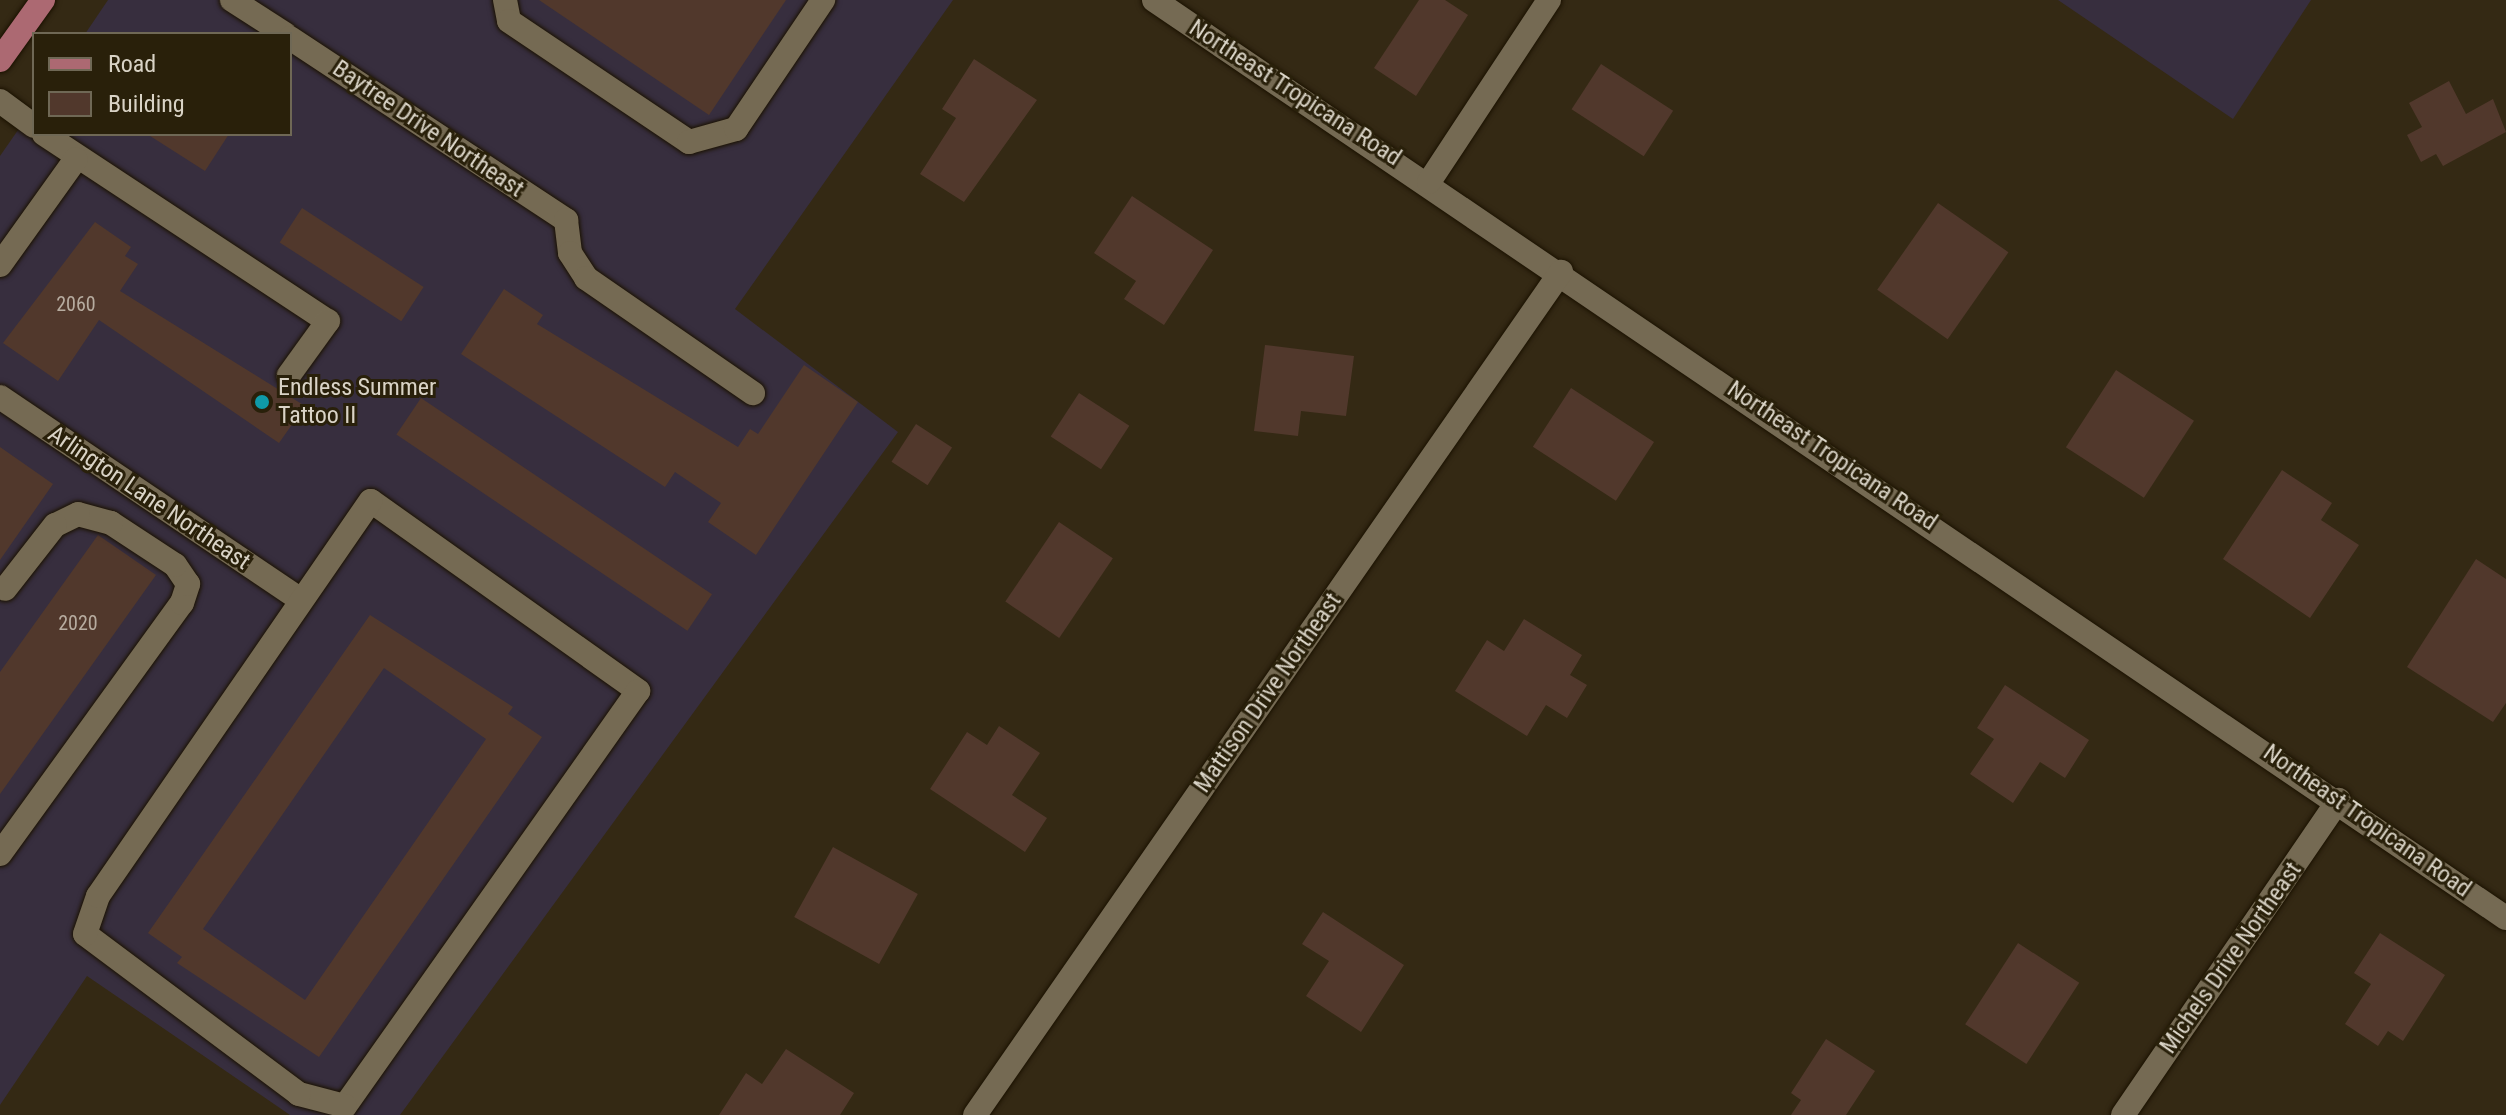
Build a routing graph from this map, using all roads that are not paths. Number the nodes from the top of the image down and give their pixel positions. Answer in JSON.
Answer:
{"nodes":[{"id":1,"x":43,"y":0,"type":"edge"},
{"id":2,"x":232,"y":0,"type":"edge"},
{"id":3,"x":505,"y":0,"type":"edge"},
{"id":4,"x":823,"y":0,"type":"edge"},
{"id":5,"x":1154,"y":0,"type":"edge"},
{"id":6,"x":1549,"y":0,"type":"edge"},
{"id":7,"x":282,"y":32,"type":"edge"},
{"id":8,"x":292,"y":39,"type":"edge"},
{"id":9,"x":0,"y":60,"type":"edge"},
{"id":10,"x":0,"y":101,"type":"edge"},
{"id":11,"x":32,"y":125,"type":"edge"},
{"id":12,"x":47,"y":136,"type":"edge"},
{"id":13,"x":76,"y":159,"type":"junction"},
{"id":14,"x":1429,"y":182,"type":"junction"},
{"id":15,"x":0,"y":265,"type":"edge"},
{"id":16,"x":1561,"y":272,"type":"junction"},
{"id":17,"x":289,"y":375,"type":"dead end"},
{"id":18,"x":753,"y":393,"type":"dead end"},
{"id":19,"x":0,"y":397,"type":"edge"},
{"id":20,"x":2,"y":590,"type":"edge"},
{"id":21,"x":298,"y":598,"type":"junction"},
{"id":22,"x":2339,"y":800,"type":"junction"},
{"id":23,"x":0,"y":854,"type":"edge"},
{"id":24,"x":2506,"y":918,"type":"edge"},
{"id":25,"x":975,"y":1115,"type":"edge"},
{"id":26,"x":2123,"y":1115,"type":"edge"}],
"edges":[{"from":1,"to":9,"type":"main road"},
{"from":2,"to":7,"type":"street"},
{"from":3,"to":4,"type":"street"},
{"from":5,"to":14,"type":"street","name":"Northeast Tropicana Road"},
{"from":6,"to":14,"type":"street"},
{"from":8,"to":18,"type":"street","name":"Baytree Drive Northeast"},
{"from":10,"to":11,"type":"street"},
{"from":12,"to":13,"type":"street"},
{"from":13,"to":15,"type":"street"},
{"from":13,"to":17,"type":"street"},
{"from":14,"to":16,"type":"street","name":"Northeast Tropicana Road"},
{"from":16,"to":22,"type":"street","name":"Northeast Tropicana Road"},
{"from":16,"to":25,"type":"street","name":"Mattison Drive Northeast"},
{"from":19,"to":21,"type":"street","name":"Arlington Lane Northeast"},
{"from":20,"to":23,"type":"street"},
{"from":21,"to":21,"type":"street"},
{"from":22,"to":24,"type":"street","name":"Northeast Tropicana Road"},
{"from":22,"to":26,"type":"street","name":"Michels Drive Northeast"}]}
